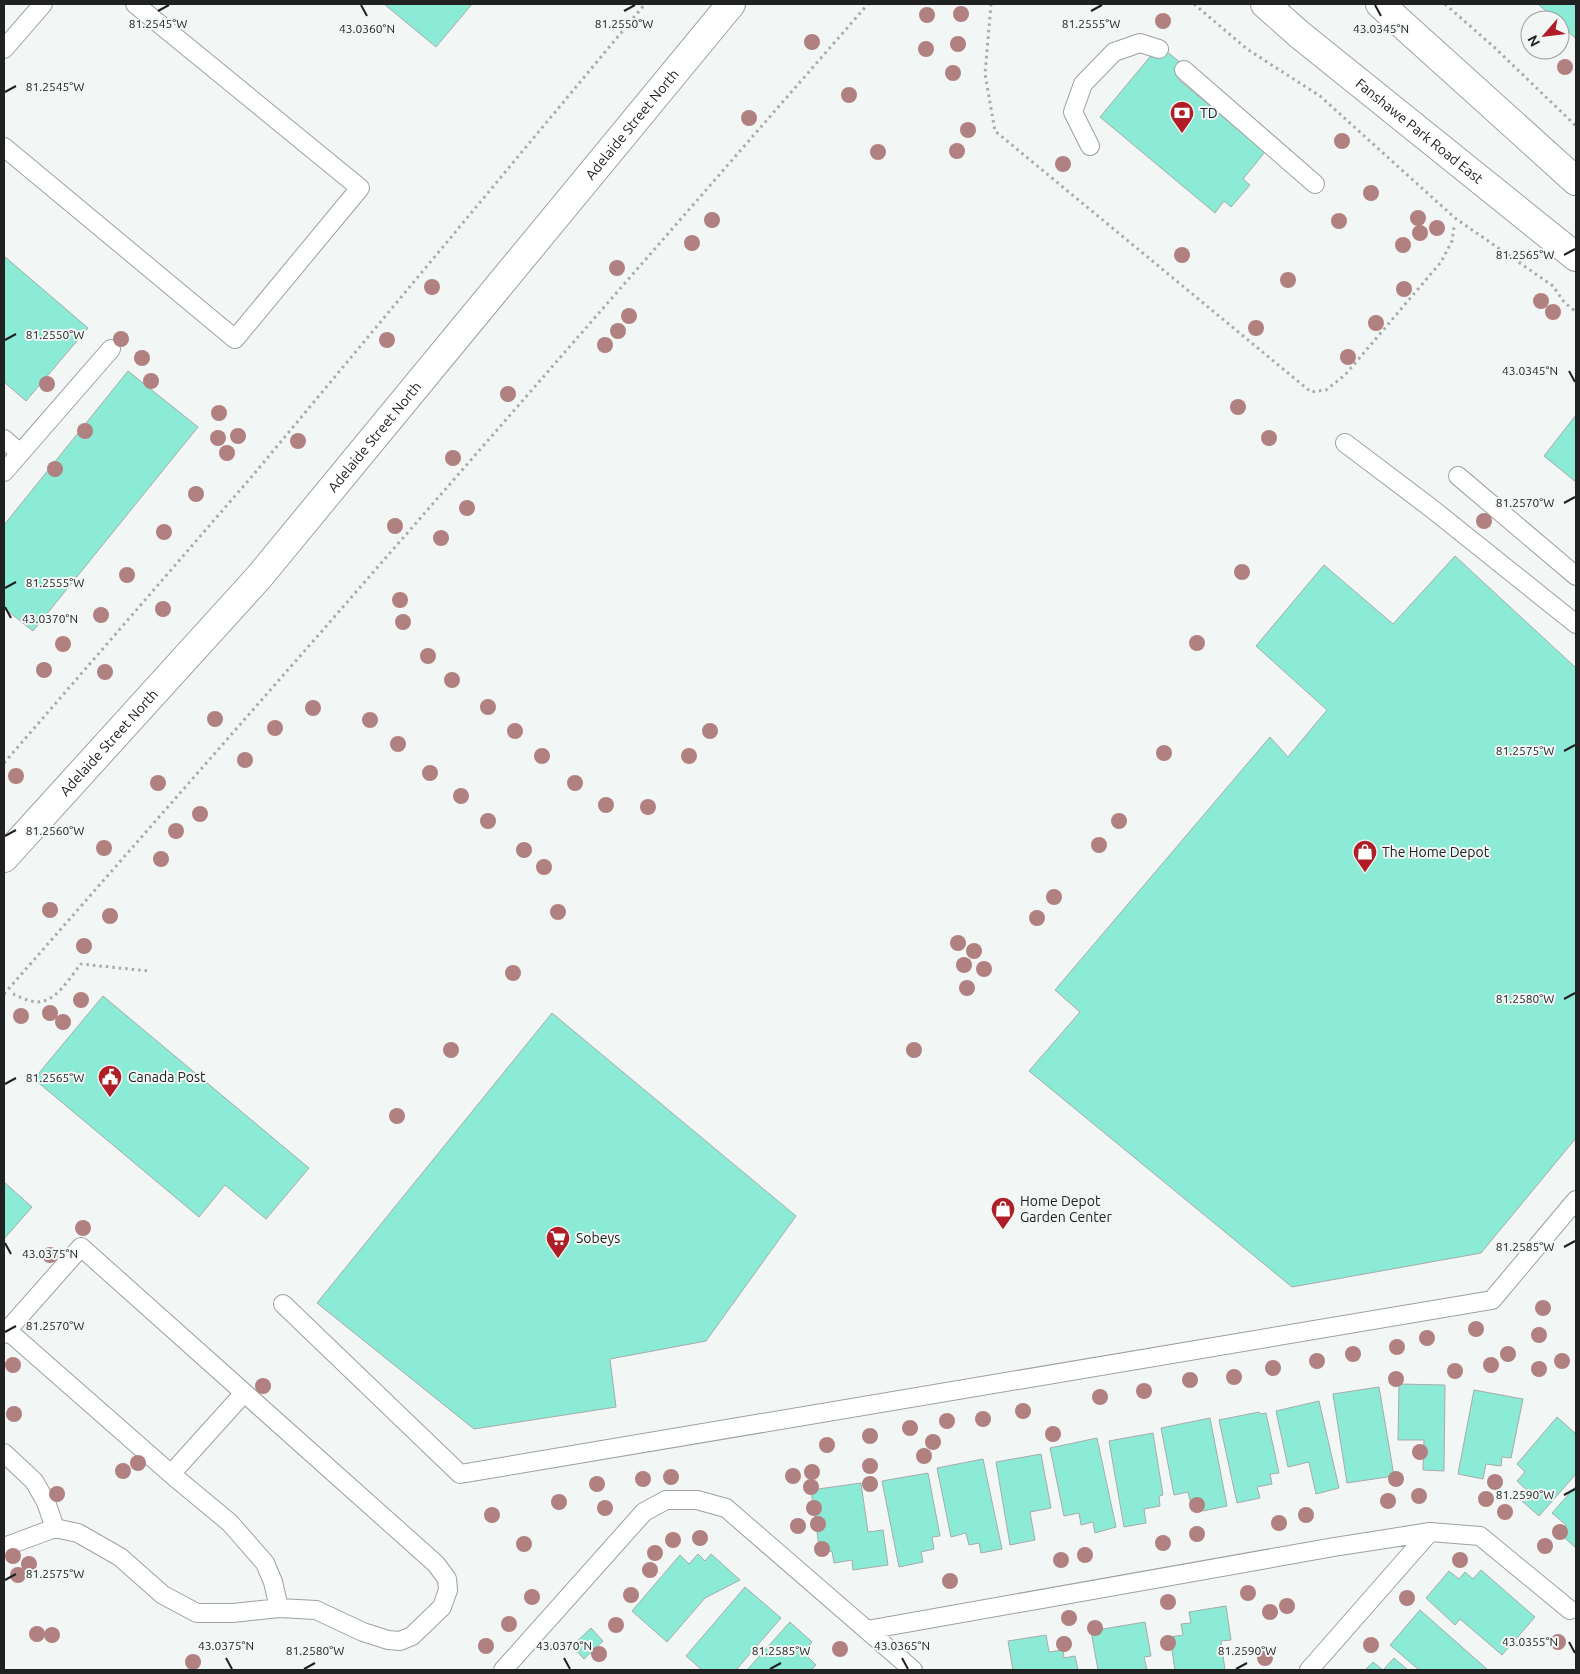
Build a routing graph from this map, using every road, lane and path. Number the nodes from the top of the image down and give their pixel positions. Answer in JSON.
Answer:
{"nodes":[{"id":1,"x":43,"y":4,"type":"edge"},
{"id":2,"x":135,"y":4,"type":"edge"},
{"id":3,"x":645,"y":4,"type":"edge"},
{"id":4,"x":731,"y":4,"type":"edge"},
{"id":5,"x":868,"y":4,"type":"edge"},
{"id":6,"x":991,"y":4,"type":"edge"},
{"id":7,"x":1194,"y":4,"type":"edge"},
{"id":8,"x":1264,"y":4,"type":"edge"},
{"id":9,"x":1380,"y":4,"type":"edge"},
{"id":10,"x":1445,"y":4,"type":"edge"},
{"id":11,"x":4,"y":49,"type":"edge"},
{"id":12,"x":1159,"y":49,"type":"dead end"},
{"id":13,"x":1184,"y":70,"type":"dead end"},
{"id":14,"x":1576,"y":126,"type":"edge"},
{"id":15,"x":1090,"y":146,"type":"dead end"},
{"id":16,"x":4,"y":147,"type":"edge"},
{"id":17,"x":1575,"y":179,"type":"edge"},
{"id":18,"x":1315,"y":184,"type":"dead end"},
{"id":19,"x":1454,"y":227,"type":"dead end"},
{"id":20,"x":1576,"y":257,"type":"edge"},
{"id":21,"x":1576,"y":312,"type":"edge"},
{"id":22,"x":111,"y":349,"type":"dead end"},
{"id":23,"x":4,"y":439,"type":"edge"},
{"id":24,"x":1345,"y":443,"type":"dead end"},
{"id":25,"x":20,"y":453,"type":"junction"},
{"id":26,"x":4,"y":472,"type":"edge"},
{"id":27,"x":1458,"y":476,"type":"dead end"},
{"id":28,"x":1576,"y":576,"type":"edge"},
{"id":29,"x":1576,"y":624,"type":"edge"},
{"id":30,"x":4,"y":763,"type":"edge"},
{"id":31,"x":4,"y":858,"type":"edge"},
{"id":32,"x":149,"y":971,"type":"dead end"},
{"id":33,"x":4,"y":994,"type":"edge"},
{"id":34,"x":13,"y":994,"type":"dead end"},
{"id":35,"x":1576,"y":1200,"type":"edge"},
{"id":36,"x":283,"y":1304,"type":"dead end"},
{"id":37,"x":6,"y":1332,"type":"edge"},
{"id":38,"x":244,"y":1393,"type":"junction"},
{"id":39,"x":4,"y":1453,"type":"edge"},
{"id":40,"x":171,"y":1474,"type":"junction"},
{"id":41,"x":55,"y":1528,"type":"junction"},
{"id":42,"x":1430,"y":1532,"type":"junction"},
{"id":43,"x":4,"y":1547,"type":"edge"},
{"id":44,"x":279,"y":1608,"type":"junction"},
{"id":45,"x":1570,"y":1610,"type":"dead end"},
{"id":46,"x":866,"y":1630,"type":"junction"},
{"id":47,"x":503,"y":1670,"type":"edge"},
{"id":48,"x":913,"y":1670,"type":"edge"},
{"id":49,"x":1309,"y":1670,"type":"edge"}],
"edges":[{"from":1,"to":11,"type":"lane"},
{"from":2,"to":16,"type":"lane"},
{"from":3,"to":30,"type":"path"},
{"from":4,"to":31,"type":"main road","name":"Adelaide Street North"},
{"from":5,"to":33,"type":"path"},
{"from":6,"to":19,"type":"path"},
{"from":7,"to":21,"type":"path"},
{"from":8,"to":20,"type":"main road","name":"Fanshawe Park Road East"},
{"from":9,"to":17,"type":"main road"},
{"from":10,"to":14,"type":"path"},
{"from":12,"to":15,"type":"lane"},
{"from":13,"to":18,"type":"lane"},
{"from":22,"to":25,"type":"lane"},
{"from":23,"to":25,"type":"lane"},
{"from":24,"to":29,"type":"lane"},
{"from":25,"to":26,"type":"lane"},
{"from":27,"to":28,"type":"lane"},
{"from":32,"to":34,"type":"path"},
{"from":35,"to":36,"type":"lane"},
{"from":37,"to":38,"type":"lane"},
{"from":37,"to":40,"type":"lane"},
{"from":38,"to":40,"type":"lane"},
{"from":38,"to":44,"type":"lane"},
{"from":39,"to":41,"type":"lane"},
{"from":40,"to":44,"type":"lane"},
{"from":41,"to":43,"type":"lane"},
{"from":41,"to":44,"type":"lane"},
{"from":42,"to":45,"type":"lane"},
{"from":42,"to":46,"type":"lane"},
{"from":42,"to":49,"type":"lane"},
{"from":46,"to":47,"type":"lane"},
{"from":46,"to":48,"type":"lane"}]}
